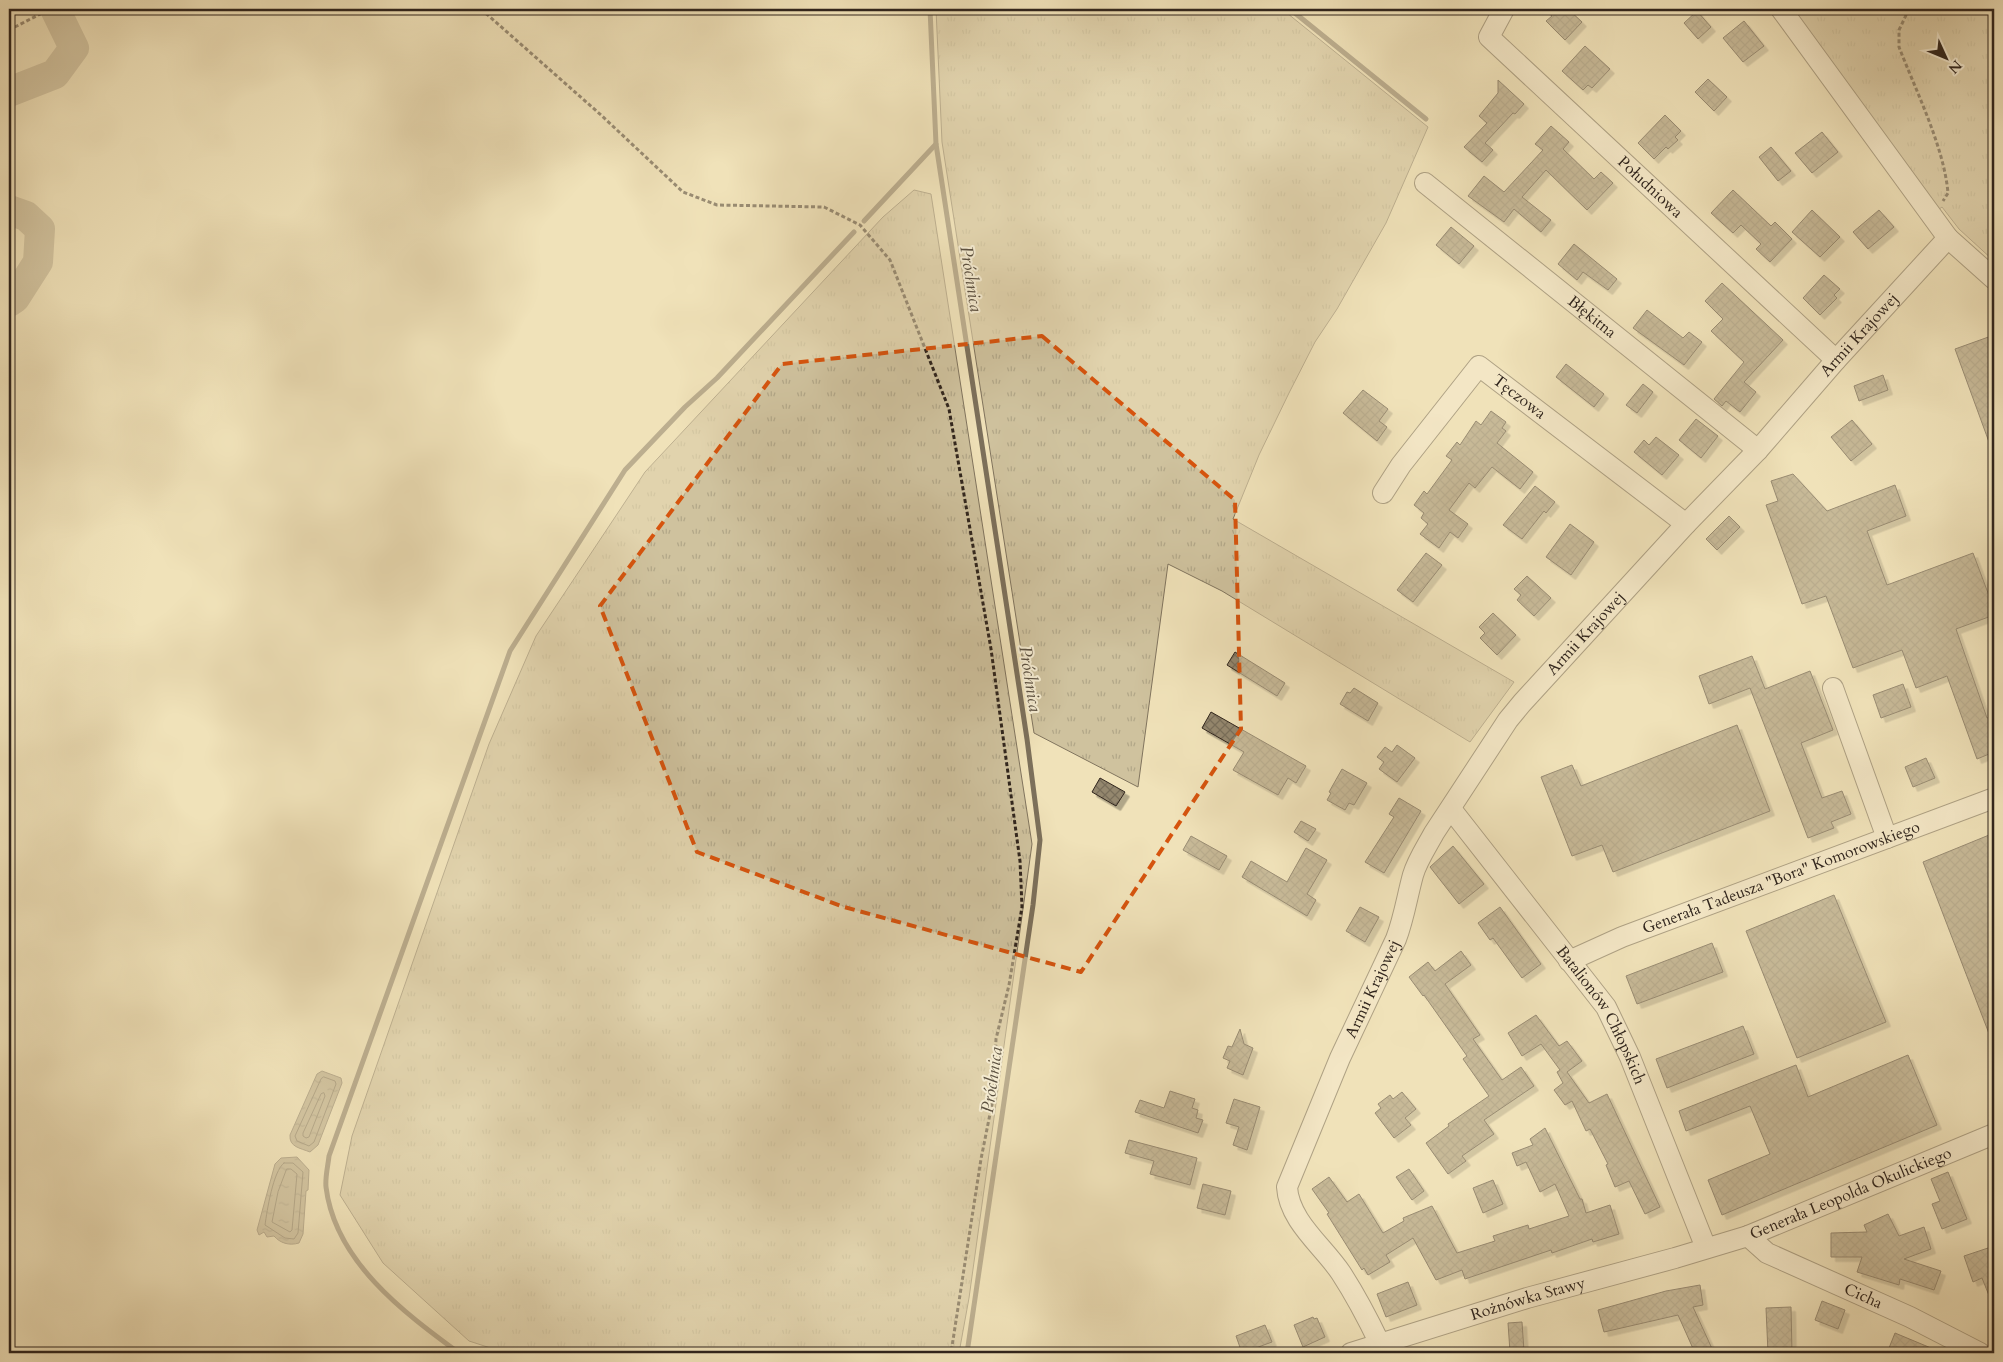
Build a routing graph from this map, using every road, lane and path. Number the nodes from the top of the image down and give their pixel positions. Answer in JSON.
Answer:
{"nodes":[{"id":1,"x":12,"y":9,"type":"edge"},
{"id":2,"x":50,"y":9,"type":"edge"},
{"id":3,"x":481,"y":9,"type":"edge"},
{"id":4,"x":1504,"y":9,"type":"edge"},
{"id":5,"x":1781,"y":9,"type":"edge"},
{"id":6,"x":1909,"y":9,"type":"edge"},
{"id":7,"x":9,"y":12,"type":"edge"},
{"id":8,"x":9,"y":30,"type":"edge"},
{"id":9,"x":1425,"y":183,"type":"dead end"},
{"id":10,"x":1932,"y":216,"type":"junction"},
{"id":11,"x":1948,"y":238,"type":"junction"},
{"id":12,"x":1994,"y":279,"type":"edge"},
{"id":13,"x":1836,"y":360,"type":"junction"},
{"id":14,"x":1758,"y":450,"type":"junction"},
{"id":15,"x":1384,"y":493,"type":"dead end"},
{"id":16,"x":1686,"y":524,"type":"junction"},
{"id":17,"x":1833,"y":688,"type":"dead end"},
{"id":18,"x":1994,"y":798,"type":"edge"},
{"id":19,"x":1451,"y":808,"type":"junction"},
{"id":20,"x":1887,"y":838,"type":"junction"},
{"id":21,"x":1569,"y":961,"type":"junction"},
{"id":22,"x":1994,"y":1134,"type":"edge"},
{"id":23,"x":1748,"y":1236,"type":"junction"},
{"id":24,"x":1706,"y":1248,"type":"junction"},
{"id":25,"x":1380,"y":1344,"type":"junction"},
{"id":26,"x":951,"y":1353,"type":"edge"},
{"id":27,"x":1351,"y":1353,"type":"edge"},
{"id":28,"x":1980,"y":1353,"type":"edge"}],
"edges":[{"from":1,"to":7,"type":"path"},
{"from":2,"to":8,"type":"path"},
{"from":3,"to":26,"type":"path"},
{"from":4,"to":13,"type":"street","name":"Południowa"},
{"from":5,"to":10,"type":"street"},
{"from":6,"to":10,"type":"path"},
{"from":9,"to":14,"type":"street","name":"Błękitna"},
{"from":10,"to":11,"type":"street"},
{"from":11,"to":12,"type":"street"},
{"from":11,"to":13,"type":"street","name":"Armii Krajowej"},
{"from":13,"to":14,"type":"street","name":"Armii Krajowej"},
{"from":14,"to":16,"type":"street","name":"Armii Krajowej"},
{"from":15,"to":16,"type":"street","name":"Tęczowa"},
{"from":16,"to":19,"type":"street","name":"Armii Krajowej"},
{"from":17,"to":20,"type":"street"},
{"from":18,"to":20,"type":"street","name":"Generała Tadeusza \"Bora\" Komorowskiego"},
{"from":19,"to":21,"type":"street","name":"Batalionów Chłopskich"},
{"from":19,"to":25,"type":"street","name":"Armii Krajowej"},
{"from":20,"to":21,"type":"street","name":"Generała Tadeusza \"Bora\" Komorowskiego"},
{"from":21,"to":24,"type":"street","name":"Batalionów Chłopskich"},
{"from":22,"to":23,"type":"street","name":"Generała Leopolda Okulickiego"},
{"from":23,"to":24,"type":"street","name":"Generała Leopolda Okulickiego"},
{"from":23,"to":28,"type":"street","name":"Cicha"},
{"from":24,"to":25,"type":"street","name":"Rożnówka Stawy"},
{"from":25,"to":27,"type":"street","name":"Rożnówka Stawy"}]}
